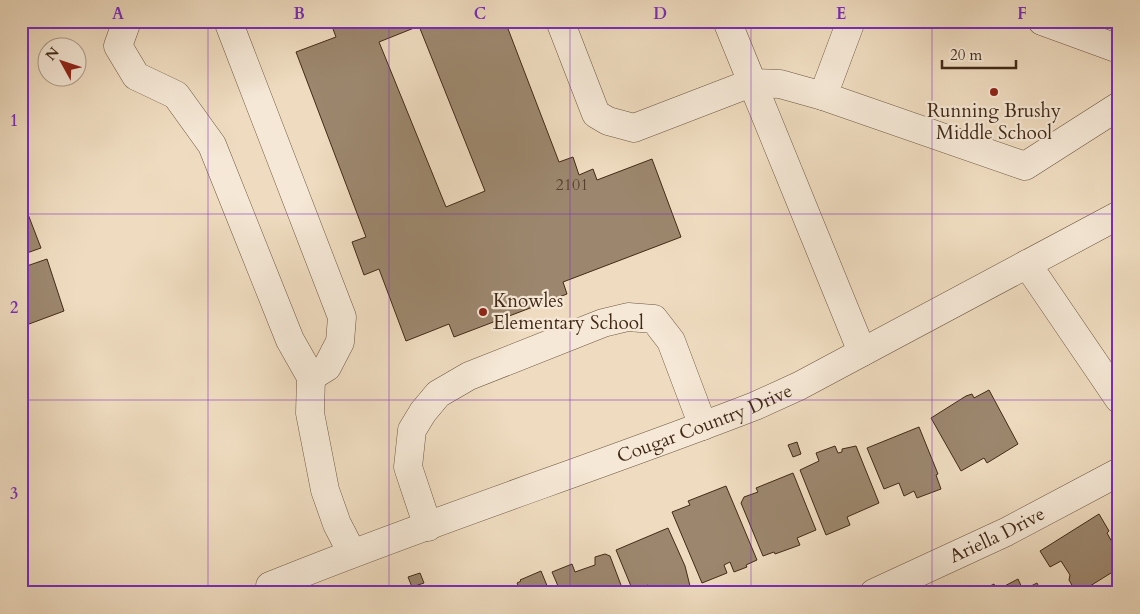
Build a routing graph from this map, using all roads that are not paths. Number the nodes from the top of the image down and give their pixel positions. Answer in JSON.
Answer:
{"nodes":[{"id":1,"x":127,"y":21,"type":"edge"},
{"id":2,"x":228,"y":21,"type":"edge"},
{"id":3,"x":560,"y":21,"type":"edge"},
{"id":4,"x":727,"y":21,"type":"edge"},
{"id":5,"x":851,"y":21,"type":"edge"},
{"id":6,"x":1042,"y":21,"type":"edge"},
{"id":7,"x":1119,"y":49,"type":"edge"},
{"id":8,"x":751,"y":83,"type":"junction"},
{"id":9,"x":823,"y":96,"type":"junction"},
{"id":10,"x":1119,"y":106,"type":"edge"},
{"id":11,"x":1119,"y":215,"type":"edge"},
{"id":12,"x":1027,"y":264,"type":"junction"},
{"id":13,"x":862,"y":352,"type":"junction"},
{"id":14,"x":311,"y":377,"type":"junction"},
{"id":15,"x":1119,"y":399,"type":"edge"},
{"id":16,"x":703,"y":426,"type":"junction"},
{"id":17,"x":1119,"y":472,"type":"edge"},
{"id":18,"x":428,"y":527,"type":"junction"},
{"id":19,"x":352,"y":553,"type":"junction"},
{"id":20,"x":270,"y":586,"type":"dead end"},
{"id":21,"x":874,"y":593,"type":"edge"}],
"edges":[{"from":1,"to":14,"type":"street"},
{"from":2,"to":14,"type":"street"},
{"from":3,"to":8,"type":"street"},
{"from":4,"to":8,"type":"street"},
{"from":5,"to":9,"type":"street"},
{"from":6,"to":7,"type":"street"},
{"from":8,"to":9,"type":"street"},
{"from":8,"to":13,"type":"street"},
{"from":9,"to":10,"type":"street"},
{"from":11,"to":12,"type":"street","name":"Cougar Country Drive"},
{"from":12,"to":13,"type":"street","name":"Cougar Country Drive"},
{"from":12,"to":15,"type":"street"},
{"from":13,"to":16,"type":"street","name":"Cougar Country Drive"},
{"from":14,"to":19,"type":"street"},
{"from":16,"to":18,"type":"street","name":"Cougar Country Drive"},
{"from":16,"to":18,"type":"street"},
{"from":17,"to":21,"type":"street","name":"Ariella Drive"},
{"from":18,"to":19,"type":"street","name":"Cougar Country Drive"},
{"from":19,"to":20,"type":"street","name":"Cougar Country Drive"}]}
